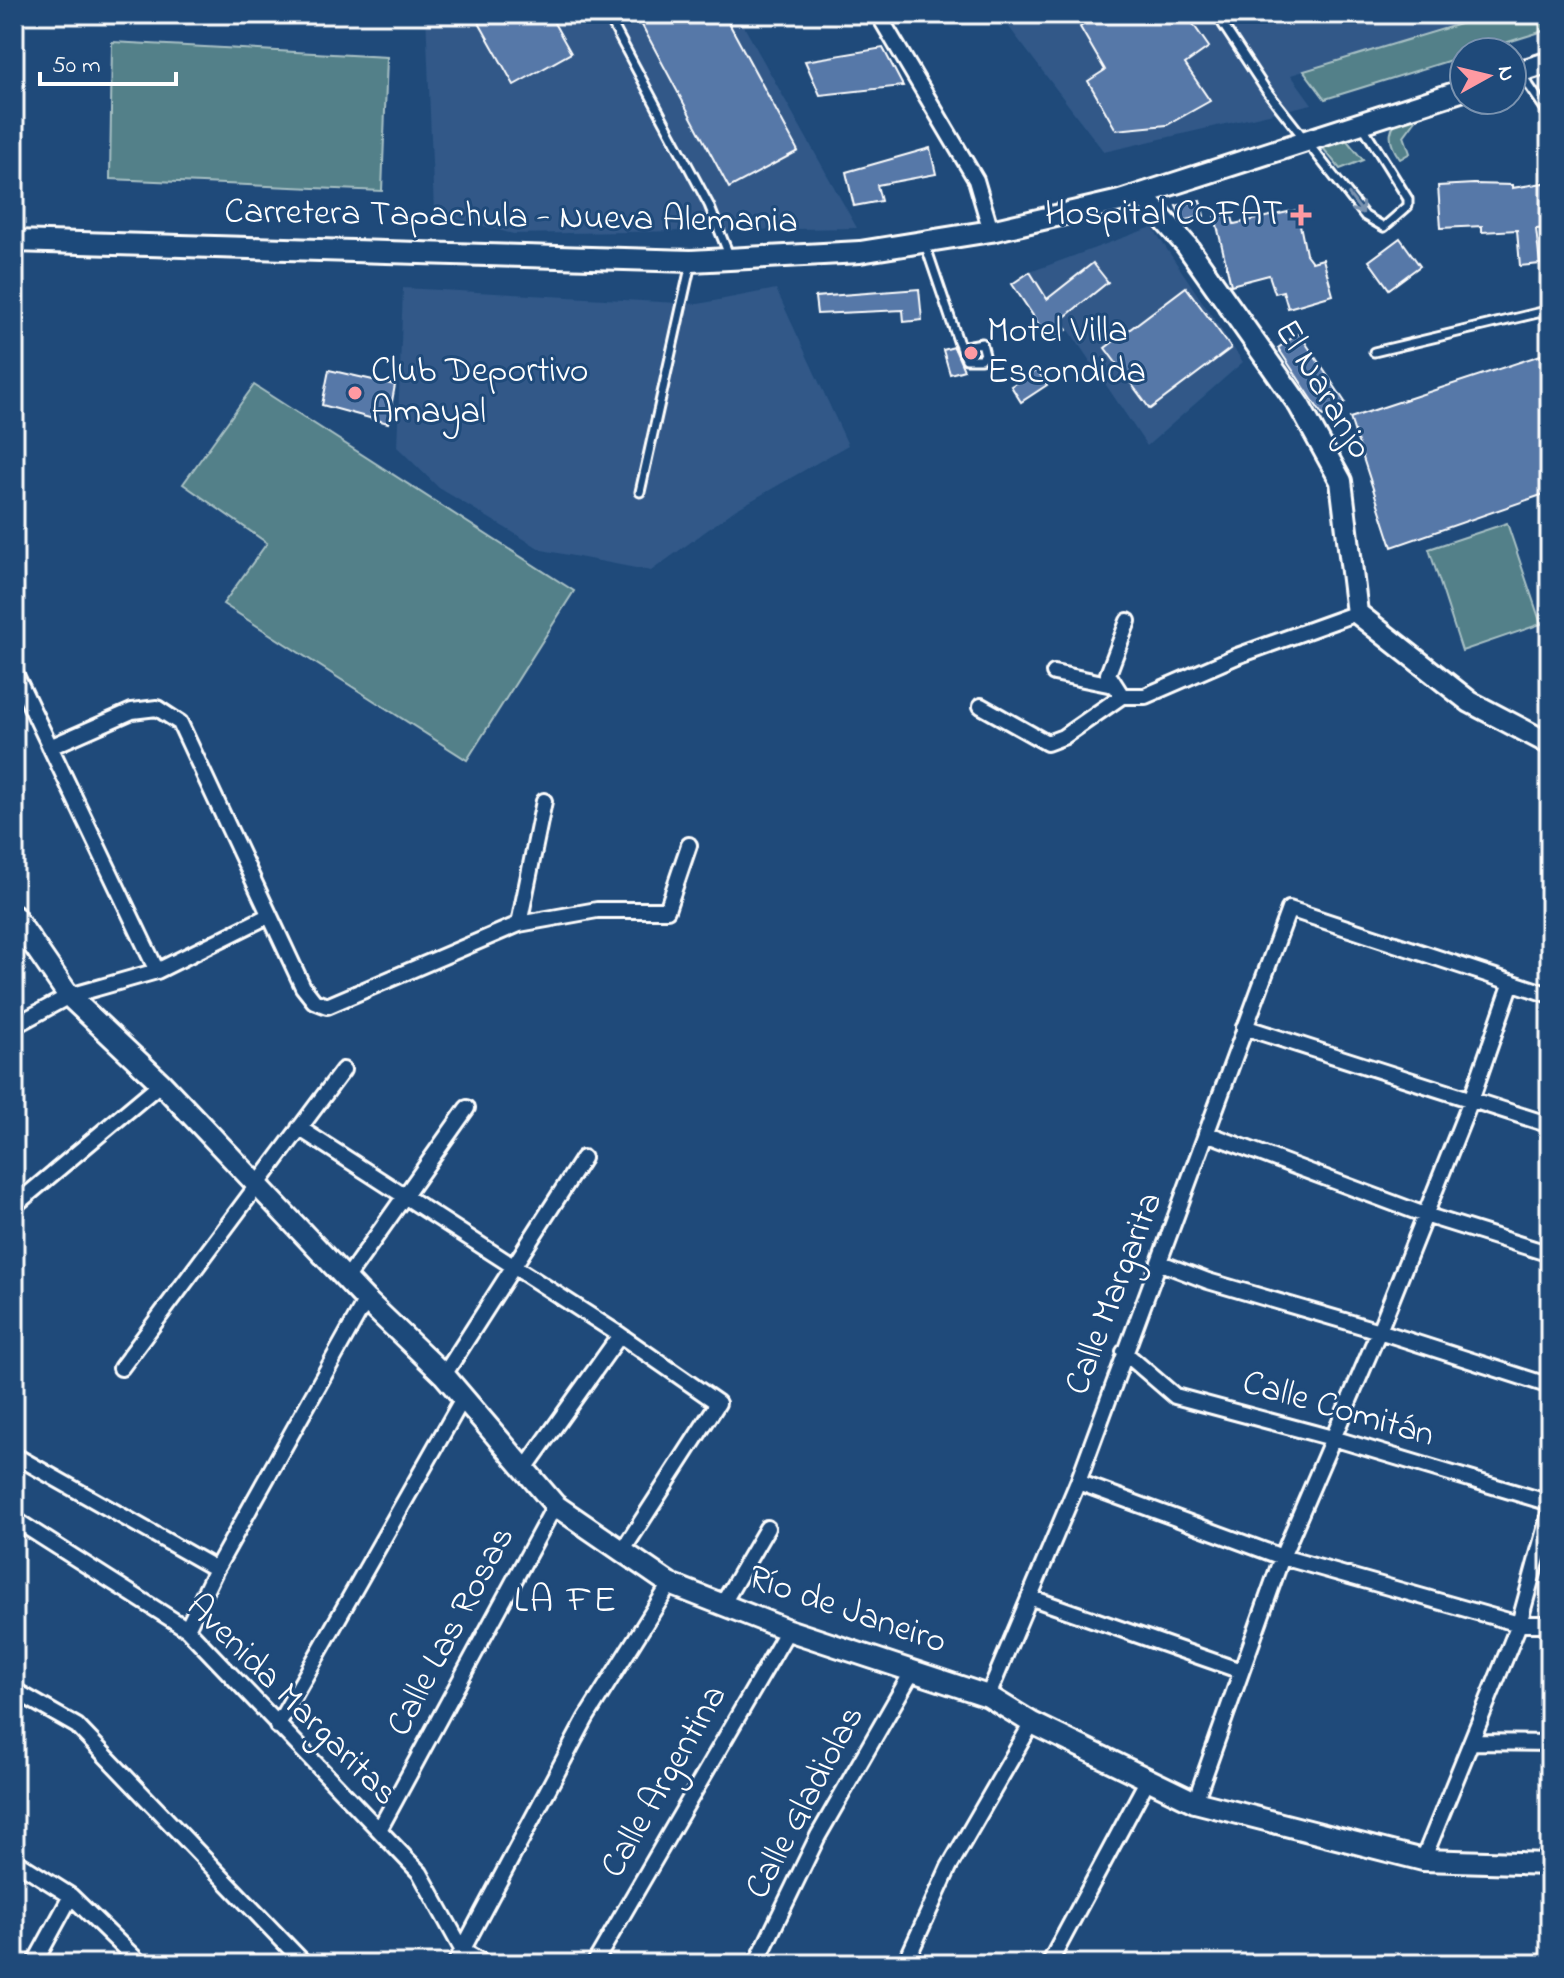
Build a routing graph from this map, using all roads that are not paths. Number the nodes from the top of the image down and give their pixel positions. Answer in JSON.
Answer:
{"nodes":[{"id":1,"x":607,"y":14,"type":"edge"},
{"id":2,"x":878,"y":14,"type":"edge"},
{"id":3,"x":1216,"y":14,"type":"edge"},
{"id":4,"x":1550,"y":62,"type":"edge"},
{"id":5,"x":1528,"y":69,"type":"edge"},
{"id":6,"x":1528,"y":88,"type":"edge"},
{"id":7,"x":1448,"y":95,"type":"edge"},
{"id":8,"x":1550,"y":116,"type":"edge"},
{"id":9,"x":1360,"y":123,"type":"junction"},
{"id":10,"x":1309,"y":142,"type":"junction"},
{"id":11,"x":1142,"y":195,"type":"junction"},
{"id":12,"x":991,"y":231,"type":"junction"},
{"id":13,"x":14,"y":241,"type":"edge"},
{"id":14,"x":925,"y":243,"type":"junction"},
{"id":15,"x":691,"y":261,"type":"junction"},
{"id":16,"x":731,"y":261,"type":"junction"},
{"id":17,"x":1550,"y":310,"type":"edge"},
{"id":18,"x":960,"y":347,"type":"dead end"},
{"id":19,"x":1374,"y":352,"type":"dead end"},
{"id":20,"x":640,"y":492,"type":"dead end"},
{"id":21,"x":1357,"y":613,"type":"junction"},
{"id":22,"x":1128,"y":621,"type":"dead end"},
{"id":23,"x":14,"y":671,"type":"edge"},
{"id":24,"x":1054,"y":673,"type":"dead end"},
{"id":25,"x":1118,"y":690,"type":"junction"},
{"id":26,"x":981,"y":706,"type":"dead end"},
{"id":27,"x":1550,"y":744,"type":"edge"},
{"id":28,"x":50,"y":747,"type":"junction"},
{"id":29,"x":544,"y":801,"type":"dead end"},
{"id":30,"x":689,"y":845,"type":"dead end"},
{"id":31,"x":14,"y":916,"type":"edge"},
{"id":32,"x":268,"y":916,"type":"junction"},
{"id":33,"x":519,"y":924,"type":"junction"},
{"id":34,"x":157,"y":971,"type":"junction"},
{"id":35,"x":1512,"y":982,"type":"junction"},
{"id":36,"x":1550,"y":995,"type":"edge"},
{"id":37,"x":69,"y":996,"type":"junction"},
{"id":38,"x":14,"y":1026,"type":"edge"},
{"id":39,"x":1244,"y":1027,"type":"junction"},
{"id":40,"x":343,"y":1070,"type":"dead end"},
{"id":41,"x":161,"y":1083,"type":"junction"},
{"id":42,"x":1471,"y":1100,"type":"junction"},
{"id":43,"x":467,"y":1108,"type":"dead end"},
{"id":44,"x":1550,"y":1125,"type":"edge"},
{"id":45,"x":299,"y":1128,"type":"junction"},
{"id":46,"x":1206,"y":1133,"type":"junction"},
{"id":47,"x":583,"y":1158,"type":"dead end"},
{"id":48,"x":255,"y":1185,"type":"junction"},
{"id":49,"x":406,"y":1195,"type":"junction"},
{"id":50,"x":14,"y":1206,"type":"edge"},
{"id":51,"x":1425,"y":1215,"type":"junction"},
{"id":52,"x":1550,"y":1254,"type":"edge"},
{"id":53,"x":1161,"y":1263,"type":"junction"},
{"id":54,"x":514,"y":1266,"type":"junction"},
{"id":55,"x":346,"y":1279,"type":"junction"},
{"id":56,"x":366,"y":1300,"type":"junction"},
{"id":57,"x":1379,"y":1331,"type":"junction"},
{"id":58,"x":620,"y":1335,"type":"junction"},
{"id":59,"x":1124,"y":1352,"type":"junction"},
{"id":60,"x":121,"y":1368,"type":"dead end"},
{"id":61,"x":444,"y":1375,"type":"junction"},
{"id":62,"x":1550,"y":1386,"type":"edge"},
{"id":63,"x":462,"y":1400,"type":"junction"},
{"id":64,"x":1336,"y":1439,"type":"junction"},
{"id":65,"x":14,"y":1455,"type":"edge"},
{"id":66,"x":524,"y":1470,"type":"junction"},
{"id":67,"x":1078,"y":1482,"type":"junction"},
{"id":68,"x":1550,"y":1503,"type":"edge"},
{"id":69,"x":555,"y":1505,"type":"junction"},
{"id":70,"x":1550,"y":1511,"type":"edge"},
{"id":71,"x":14,"y":1519,"type":"edge"},
{"id":72,"x":767,"y":1528,"type":"dead end"},
{"id":73,"x":623,"y":1550,"type":"junction"},
{"id":74,"x":1282,"y":1557,"type":"junction"},
{"id":75,"x":216,"y":1569,"type":"junction"},
{"id":76,"x":670,"y":1584,"type":"junction"},
{"id":77,"x":1029,"y":1597,"type":"junction"},
{"id":78,"x":722,"y":1605,"type":"junction"},
{"id":79,"x":1519,"y":1624,"type":"junction"},
{"id":80,"x":1550,"y":1624,"type":"edge"},
{"id":81,"x":187,"y":1629,"type":"junction"},
{"id":82,"x":788,"y":1630,"type":"junction"},
{"id":83,"x":1241,"y":1671,"type":"junction"},
{"id":84,"x":912,"y":1672,"type":"junction"},
{"id":85,"x":14,"y":1690,"type":"edge"},
{"id":86,"x":988,"y":1696,"type":"junction"},
{"id":87,"x":1032,"y":1723,"type":"junction"},
{"id":88,"x":277,"y":1726,"type":"junction"},
{"id":89,"x":1471,"y":1742,"type":"junction"},
{"id":90,"x":1550,"y":1743,"type":"edge"},
{"id":91,"x":1148,"y":1779,"type":"junction"},
{"id":92,"x":1195,"y":1802,"type":"junction"},
{"id":93,"x":379,"y":1830,"type":"junction"},
{"id":94,"x":14,"y":1860,"type":"edge"},
{"id":95,"x":1423,"y":1860,"type":"junction"},
{"id":96,"x":1550,"y":1864,"type":"edge"},
{"id":97,"x":71,"y":1896,"type":"junction"},
{"id":98,"x":459,"y":1958,"type":"edge"},
{"id":99,"x":34,"y":1964,"type":"edge"},
{"id":100,"x":141,"y":1964,"type":"edge"},
{"id":101,"x":193,"y":1964,"type":"edge"},
{"id":102,"x":204,"y":1964,"type":"edge"},
{"id":103,"x":305,"y":1964,"type":"edge"},
{"id":104,"x":486,"y":1964,"type":"edge"},
{"id":105,"x":594,"y":1964,"type":"edge"},
{"id":106,"x":756,"y":1964,"type":"edge"},
{"id":107,"x":905,"y":1964,"type":"edge"},
{"id":108,"x":1049,"y":1964,"type":"edge"}],
"edges":[{"from":1,"to":16,"type":"lane"},
{"from":2,"to":12,"type":"street"},
{"from":3,"to":10,"type":"lane"},
{"from":4,"to":5,"type":"street"},
{"from":6,"to":8,"type":"lane"},
{"from":7,"to":9,"type":"street","name":"Carretera Tapachula - Nueva Alemania"},
{"from":9,"to":10,"type":"street","name":"Carretera Tapachula - Nueva Alemania"},
{"from":10,"to":9,"type":"lane","one_way":true},
{"from":10,"to":11,"type":"street","name":"Carretera Tapachula - Nueva Alemania"},
{"from":11,"to":12,"type":"street","name":"Carretera Tapachula - Nueva Alemania"},
{"from":11,"to":21,"type":"street","name":"El Naranjo"},
{"from":12,"to":14,"type":"street","name":"Carretera Tapachula - Nueva Alemania"},
{"from":13,"to":15,"type":"street","name":"Carretera Tapachula - Nueva Alemania"},
{"from":14,"to":16,"type":"street","name":"Carretera Tapachula - Nueva Alemania"},
{"from":14,"to":18,"type":"lane"},
{"from":15,"to":16,"type":"street","name":"Carretera Tapachula - Nueva Alemania"},
{"from":15,"to":20,"type":"lane"},
{"from":17,"to":19,"type":"lane"},
{"from":21,"to":25,"type":"street"},
{"from":21,"to":27,"type":"street"},
{"from":22,"to":25,"type":"street"},
{"from":23,"to":28,"type":"street"},
{"from":24,"to":25,"type":"street"},
{"from":25,"to":26,"type":"street"},
{"from":28,"to":32,"type":"street"},
{"from":28,"to":34,"type":"street"},
{"from":29,"to":33,"type":"street"},
{"from":30,"to":33,"type":"street"},
{"from":31,"to":37,"type":"street","name":"Río de Janeiro"},
{"from":32,"to":33,"type":"street"},
{"from":32,"to":34,"type":"street"},
{"from":34,"to":37,"type":"street"},
{"from":35,"to":36,"type":"street"},
{"from":35,"to":39,"type":"street","name":"Calle Margarita"},
{"from":35,"to":42,"type":"street"},
{"from":37,"to":38,"type":"street"},
{"from":37,"to":41,"type":"street","name":"Río de Janeiro"},
{"from":39,"to":42,"type":"street"},
{"from":39,"to":46,"type":"street","name":"Calle Margarita"},
{"from":40,"to":45,"type":"street"},
{"from":41,"to":48,"type":"street","name":"Río de Janeiro"},
{"from":41,"to":50,"type":"street"},
{"from":42,"to":44,"type":"street"},
{"from":42,"to":51,"type":"street"},
{"from":43,"to":49,"type":"street"},
{"from":45,"to":48,"type":"street"},
{"from":45,"to":49,"type":"street"},
{"from":46,"to":51,"type":"street"},
{"from":46,"to":53,"type":"street","name":"Calle Margarita"},
{"from":47,"to":54,"type":"street"},
{"from":48,"to":55,"type":"street","name":"Río de Janeiro"},
{"from":48,"to":60,"type":"street"},
{"from":49,"to":54,"type":"street"},
{"from":49,"to":55,"type":"street"},
{"from":51,"to":52,"type":"street"},
{"from":51,"to":57,"type":"street"},
{"from":53,"to":57,"type":"street"},
{"from":53,"to":59,"type":"street","name":"Calle Margarita"},
{"from":54,"to":58,"type":"street"},
{"from":54,"to":61,"type":"street"},
{"from":55,"to":56,"type":"street","name":"Río de Janeiro"},
{"from":56,"to":61,"type":"street","name":"Río de Janeiro"},
{"from":56,"to":75,"type":"street"},
{"from":57,"to":62,"type":"street"},
{"from":57,"to":64,"type":"street"},
{"from":58,"to":66,"type":"street"},
{"from":58,"to":73,"type":"street"},
{"from":59,"to":64,"type":"street","name":"Calle Comitán"},
{"from":59,"to":67,"type":"street","name":"Calle Margarita"},
{"from":61,"to":63,"type":"street","name":"Río de Janeiro"},
{"from":63,"to":66,"type":"street","name":"Río de Janeiro"},
{"from":63,"to":88,"type":"street"},
{"from":64,"to":68,"type":"street","name":"Calle Comitán"},
{"from":64,"to":74,"type":"street"},
{"from":65,"to":75,"type":"street"},
{"from":66,"to":69,"type":"street","name":"Río de Janeiro"},
{"from":67,"to":74,"type":"street"},
{"from":67,"to":77,"type":"street","name":"Calle Margarita"},
{"from":69,"to":73,"type":"street","name":"Río de Janeiro"},
{"from":69,"to":93,"type":"street","name":"Calle Las Rosas"},
{"from":70,"to":79,"type":"street"},
{"from":71,"to":81,"type":"street","name":"Avenida Margaritas"},
{"from":72,"to":78,"type":"street"},
{"from":73,"to":76,"type":"street","name":"Río de Janeiro"},
{"from":74,"to":79,"type":"street"},
{"from":74,"to":83,"type":"street"},
{"from":75,"to":81,"type":"street"},
{"from":76,"to":78,"type":"street","name":"Río de Janeiro"},
{"from":76,"to":98,"type":"street"},
{"from":77,"to":83,"type":"street"},
{"from":77,"to":86,"type":"street","name":"Calle Margarita"},
{"from":78,"to":82,"type":"street","name":"Río de Janeiro"},
{"from":79,"to":80,"type":"street"},
{"from":79,"to":89,"type":"street"},
{"from":81,"to":88,"type":"street","name":"Avenida Margaritas"},
{"from":82,"to":84,"type":"street","name":"Río de Janeiro"},
{"from":82,"to":105,"type":"street","name":"Calle Argentina"},
{"from":83,"to":92,"type":"street"},
{"from":84,"to":86,"type":"street","name":"Río de Janeiro"},
{"from":84,"to":106,"type":"street","name":"Calle Gladiolas"},
{"from":85,"to":103,"type":"street"},
{"from":86,"to":87,"type":"street","name":"Río de Janeiro"},
{"from":87,"to":91,"type":"street","name":"Río de Janeiro"},
{"from":87,"to":107,"type":"street"},
{"from":88,"to":93,"type":"street","name":"Avenida Margaritas"},
{"from":89,"to":90,"type":"street"},
{"from":89,"to":95,"type":"street"},
{"from":91,"to":92,"type":"street","name":"Río de Janeiro"},
{"from":91,"to":108,"type":"street"},
{"from":92,"to":95,"type":"street","name":"Río de Janeiro"},
{"from":93,"to":98,"type":"street","name":"Avenida Margaritas"},
{"from":94,"to":97,"type":"street"},
{"from":95,"to":96,"type":"street","name":"Río de Janeiro"},
{"from":97,"to":99,"type":"street"},
{"from":97,"to":100,"type":"street"},
{"from":98,"to":104,"type":"street"},
{"from":101,"to":102,"type":"street"}]}
